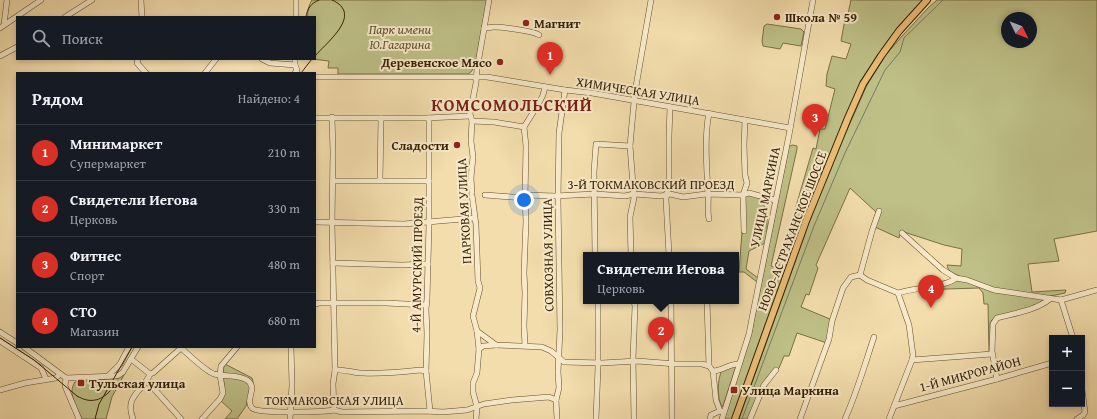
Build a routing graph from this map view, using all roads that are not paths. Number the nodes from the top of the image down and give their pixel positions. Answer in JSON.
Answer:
{"nodes":[{"id":1,"x":7,"y":0,"type":"edge"},
{"id":2,"x":41,"y":0,"type":"edge"},
{"id":3,"x":92,"y":0,"type":"edge"},
{"id":4,"x":141,"y":0,"type":"edge"},
{"id":5,"x":296,"y":0,"type":"edge"},
{"id":6,"x":489,"y":0,"type":"edge"},
{"id":7,"x":651,"y":0,"type":"edge"},
{"id":8,"x":813,"y":0,"type":"edge"},
{"id":9,"x":927,"y":0,"type":"edge"},
{"id":10,"x":17,"y":16,"type":"edge"},
{"id":11,"x":67,"y":16,"type":"edge"},
{"id":12,"x":142,"y":16,"type":"edge"},
{"id":13,"x":296,"y":16,"type":"edge"},
{"id":14,"x":16,"y":17,"type":"edge"},
{"id":15,"x":2,"y":26,"type":"edge"},
{"id":16,"x":484,"y":28,"type":"junction"},
{"id":17,"x":539,"y":35,"type":"dead end"},
{"id":18,"x":16,"y":48,"type":"edge"},
{"id":19,"x":0,"y":56,"type":"edge"},
{"id":20,"x":215,"y":60,"type":"edge"},
{"id":21,"x":264,"y":60,"type":"edge"},
{"id":22,"x":295,"y":60,"type":"edge"},
{"id":23,"x":138,"y":61,"type":"edge"},
{"id":24,"x":295,"y":65,"type":"junction"},
{"id":25,"x":145,"y":72,"type":"edge"},
{"id":26,"x":207,"y":72,"type":"edge"},
{"id":27,"x":296,"y":72,"type":"edge"},
{"id":28,"x":316,"y":77,"type":"edge"},
{"id":29,"x":476,"y":77,"type":"junction"},
{"id":30,"x":545,"y":87,"type":"junction"},
{"id":31,"x":565,"y":90,"type":"junction"},
{"id":32,"x":635,"y":101,"type":"junction"},
{"id":33,"x":670,"y":107,"type":"junction"},
{"id":34,"x":709,"y":113,"type":"junction"},
{"id":35,"x":332,"y":117,"type":"junction"},
{"id":36,"x":316,"y":118,"type":"edge"},
{"id":37,"x":381,"y":118,"type":"junction"},
{"id":38,"x":429,"y":118,"type":"junction"},
{"id":39,"x":471,"y":119,"type":"junction"},
{"id":40,"x":745,"y":120,"type":"junction"},
{"id":41,"x":524,"y":127,"type":"junction"},
{"id":42,"x":790,"y":128,"type":"junction"},
{"id":43,"x":630,"y":146,"type":"junction"},
{"id":44,"x":380,"y":180,"type":"junction"},
{"id":45,"x":333,"y":181,"type":"junction"},
{"id":46,"x":429,"y":182,"type":"junction"},
{"id":47,"x":595,"y":194,"type":"junction"},
{"id":48,"x":634,"y":194,"type":"junction"},
{"id":49,"x":668,"y":194,"type":"junction"},
{"id":50,"x":708,"y":194,"type":"junction"},
{"id":51,"x":485,"y":195,"type":"dead end"},
{"id":52,"x":558,"y":195,"type":"junction"},
{"id":53,"x":743,"y":195,"type":"junction"},
{"id":54,"x":525,"y":197,"type":"junction"},
{"id":55,"x":775,"y":200,"type":"junction"},
{"id":56,"x":879,"y":212,"type":"dead end"},
{"id":57,"x":474,"y":218,"type":"junction"},
{"id":58,"x":709,"y":219,"type":"dead end"},
{"id":59,"x":429,"y":221,"type":"junction"},
{"id":60,"x":316,"y":222,"type":"edge"},
{"id":61,"x":332,"y":223,"type":"junction"},
{"id":62,"x":744,"y":231,"type":"dead end"},
{"id":63,"x":902,"y":233,"type":"dead end"},
{"id":64,"x":595,"y":252,"type":"edge"},
{"id":65,"x":631,"y":252,"type":"edge"},
{"id":66,"x":670,"y":252,"type":"edge"},
{"id":67,"x":334,"y":263,"type":"junction"},
{"id":68,"x":428,"y":264,"type":"junction"},
{"id":69,"x":860,"y":275,"type":"junction"},
{"id":70,"x":956,"y":278,"type":"junction"},
{"id":71,"x":1097,"y":290,"type":"edge"},
{"id":72,"x":898,"y":293,"type":"junction"},
{"id":73,"x":1050,"y":299,"type":"junction"},
{"id":74,"x":1061,"y":300,"type":"junction"},
{"id":75,"x":333,"y":303,"type":"junction"},
{"id":76,"x":316,"y":304,"type":"edge"},
{"id":77,"x":598,"y":304,"type":"edge"},
{"id":78,"x":635,"y":304,"type":"edge"},
{"id":79,"x":671,"y":304,"type":"edge"},
{"id":80,"x":708,"y":304,"type":"edge"},
{"id":81,"x":426,"y":305,"type":"junction"},
{"id":82,"x":477,"y":331,"type":"junction"},
{"id":83,"x":0,"y":332,"type":"edge"},
{"id":84,"x":1072,"y":335,"type":"edge"},
{"id":85,"x":874,"y":337,"type":"dead end"},
{"id":86,"x":0,"y":341,"type":"edge"},
{"id":87,"x":16,"y":342,"type":"edge"},
{"id":88,"x":496,"y":345,"type":"junction"},
{"id":89,"x":525,"y":345,"type":"junction"},
{"id":90,"x":25,"y":348,"type":"edge"},
{"id":91,"x":128,"y":348,"type":"edge"},
{"id":92,"x":137,"y":348,"type":"edge"},
{"id":93,"x":179,"y":348,"type":"edge"},
{"id":94,"x":181,"y":348,"type":"edge"},
{"id":95,"x":236,"y":348,"type":"edge"},
{"id":96,"x":291,"y":348,"type":"edge"},
{"id":97,"x":479,"y":349,"type":"junction"},
{"id":98,"x":992,"y":354,"type":"junction"},
{"id":99,"x":558,"y":358,"type":"junction"},
{"id":100,"x":131,"y":359,"type":"junction"},
{"id":101,"x":912,"y":360,"type":"junction"},
{"id":102,"x":633,"y":362,"type":"junction"},
{"id":103,"x":598,"y":363,"type":"junction"},
{"id":104,"x":672,"y":364,"type":"junction"},
{"id":105,"x":739,"y":364,"type":"junction"},
{"id":106,"x":1049,"y":365,"type":"edge"},
{"id":107,"x":709,"y":366,"type":"junction"},
{"id":108,"x":335,"y":370,"type":"junction"},
{"id":109,"x":776,"y":370,"type":"dead end"},
{"id":110,"x":426,"y":371,"type":"junction"},
{"id":111,"x":713,"y":371,"type":"junction"},
{"id":112,"x":60,"y":374,"type":"junction"},
{"id":113,"x":150,"y":374,"type":"junction"},
{"id":114,"x":220,"y":375,"type":"junction"},
{"id":115,"x":108,"y":376,"type":"junction"},
{"id":116,"x":66,"y":378,"type":"junction"},
{"id":117,"x":46,"y":379,"type":"junction"},
{"id":118,"x":997,"y":379,"type":"junction"},
{"id":119,"x":147,"y":381,"type":"junction"},
{"id":120,"x":0,"y":390,"type":"edge"},
{"id":121,"x":556,"y":400,"type":"junction"},
{"id":122,"x":894,"y":406,"type":"junction"},
{"id":123,"x":476,"y":407,"type":"junction"},
{"id":124,"x":1085,"y":407,"type":"edge"},
{"id":125,"x":334,"y":410,"type":"junction"},
{"id":126,"x":430,"y":411,"type":"junction"},
{"id":127,"x":722,"y":411,"type":"junction"},
{"id":128,"x":290,"y":412,"type":"junction"},
{"id":129,"x":79,"y":419,"type":"edge"},
{"id":130,"x":133,"y":419,"type":"edge"},
{"id":131,"x":181,"y":419,"type":"edge"},
{"id":132,"x":202,"y":419,"type":"edge"},
{"id":133,"x":290,"y":419,"type":"edge"},
{"id":134,"x":476,"y":419,"type":"edge"},
{"id":135,"x":557,"y":419,"type":"edge"},
{"id":136,"x":596,"y":419,"type":"edge"},
{"id":137,"x":634,"y":419,"type":"edge"},
{"id":138,"x":672,"y":419,"type":"edge"},
{"id":139,"x":710,"y":419,"type":"edge"},
{"id":140,"x":722,"y":419,"type":"edge"},
{"id":141,"x":735,"y":419,"type":"edge"},
{"id":142,"x":750,"y":419,"type":"edge"},
{"id":143,"x":800,"y":419,"type":"edge"},
{"id":144,"x":845,"y":419,"type":"edge"},
{"id":145,"x":889,"y":419,"type":"edge"},
{"id":146,"x":1077,"y":419,"type":"edge"}],
"edges":[{"from":1,"to":15,"type":"street"},
{"from":2,"to":10,"type":"street"},
{"from":3,"to":11,"type":"street"},
{"from":4,"to":12,"type":"street"},
{"from":5,"to":13,"type":"street"},
{"from":6,"to":16,"type":"street","name":"ПАРКОВАЯ УЛИЦА"},
{"from":7,"to":32,"type":"street"},
{"from":8,"to":42,"type":"street","name":"УЛИЦА МАРКИНА"},
{"from":9,"to":141,"type":"main road","name":"НОВО-АСТРАХАНСКОЕ ШОССЕ"},
{"from":14,"to":15,"type":"street"},
{"from":16,"to":17,"type":"street"},
{"from":16,"to":29,"type":"street","name":"ПАРКОВАЯ УЛИЦА"},
{"from":18,"to":19,"type":"street"},
{"from":20,"to":26,"type":"street"},
{"from":21,"to":24,"type":"street"},
{"from":22,"to":24,"type":"street"},
{"from":23,"to":25,"type":"street"},
{"from":24,"to":27,"type":"street"},
{"from":28,"to":29,"type":"street","name":"ХИМИЧЕСКАЯ УЛИЦА"},
{"from":29,"to":30,"type":"street","name":"ХИМИЧЕСКАЯ УЛИЦА"},
{"from":29,"to":39,"type":"street","name":"ПАРКОВАЯ УЛИЦА"},
{"from":30,"to":31,"type":"street","name":"ХИМИЧЕСКАЯ УЛИЦА"},
{"from":30,"to":41,"type":"street"},
{"from":31,"to":32,"type":"street","name":"ХИМИЧЕСКАЯ УЛИЦА"},
{"from":31,"to":52,"type":"street","name":"СОВХОЗНАЯ УЛИЦА"},
{"from":32,"to":33,"type":"street","name":"ХИМИЧЕСКАЯ УЛИЦА"},
{"from":32,"to":43,"type":"street"},
{"from":33,"to":34,"type":"street","name":"ХИМИЧЕСКАЯ УЛИЦА"},
{"from":33,"to":49,"type":"street"},
{"from":34,"to":40,"type":"street","name":"ХИМИЧЕСКАЯ УЛИЦА"},
{"from":34,"to":50,"type":"street"},
{"from":35,"to":36,"type":"street"},
{"from":35,"to":37,"type":"street"},
{"from":35,"to":45,"type":"street"},
{"from":37,"to":38,"type":"street"},
{"from":37,"to":44,"type":"street"},
{"from":38,"to":39,"type":"street"},
{"from":38,"to":46,"type":"street","name":"4-Й АМУРСКИЙ ПРОЕЗД"},
{"from":39,"to":41,"type":"street"},
{"from":39,"to":57,"type":"street","name":"ПАРКОВАЯ УЛИЦА"},
{"from":40,"to":42,"type":"street","name":"ХИМИЧЕСКАЯ УЛИЦА"},
{"from":40,"to":53,"type":"street"},
{"from":41,"to":54,"type":"street"},
{"from":42,"to":55,"type":"street","name":"УЛИЦА МАРКИНА"},
{"from":43,"to":47,"type":"street"},
{"from":43,"to":48,"type":"street"},
{"from":44,"to":45,"type":"street"},
{"from":44,"to":46,"type":"street"},
{"from":45,"to":61,"type":"street"},
{"from":46,"to":59,"type":"street","name":"4-Й АМУРСКИЙ ПРОЕЗД"},
{"from":47,"to":48,"type":"street","name":"3-Й ТОКМАКОВСКИЙ ПРОЕЗД"},
{"from":47,"to":52,"type":"street","name":"3-Й ТОКМАКОВСКИЙ ПРОЕЗД"},
{"from":47,"to":64,"type":"street"},
{"from":48,"to":49,"type":"street","name":"3-Й ТОКМАКОВСКИЙ ПРОЕЗД"},
{"from":48,"to":65,"type":"street"},
{"from":49,"to":50,"type":"street","name":"3-Й ТОКМАКОВСКИЙ ПРОЕЗД"},
{"from":49,"to":66,"type":"street"},
{"from":50,"to":53,"type":"street","name":"3-Й ТОКМАКОВСКИЙ ПРОЕЗД"},
{"from":50,"to":58,"type":"street"},
{"from":51,"to":54,"type":"street","name":"3-Й ТОКМАКОВСКИЙ ПРОЕЗД"},
{"from":52,"to":54,"type":"street","name":"3-Й ТОКМАКОВСКИЙ ПРОЕЗД"},
{"from":52,"to":99,"type":"street","name":"СОВХОЗНАЯ УЛИЦА"},
{"from":53,"to":55,"type":"street","name":"3-Й ТОКМАКОВСКИЙ ПРОЕЗД"},
{"from":53,"to":62,"type":"street"},
{"from":54,"to":89,"type":"street"},
{"from":55,"to":105,"type":"street","name":"УЛИЦА МАРКИНА"},
{"from":56,"to":69,"type":"street"},
{"from":57,"to":59,"type":"street"},
{"from":57,"to":82,"type":"street","name":"ПАРКОВАЯ УЛИЦА"},
{"from":59,"to":61,"type":"street"},
{"from":59,"to":68,"type":"street","name":"4-Й АМУРСКИЙ ПРОЕЗД"},
{"from":60,"to":61,"type":"street"},
{"from":61,"to":67,"type":"street"},
{"from":63,"to":70,"type":"street"},
{"from":67,"to":68,"type":"street"},
{"from":67,"to":75,"type":"street"},
{"from":68,"to":81,"type":"street","name":"4-Й АМУРСКИЙ ПРОЕЗД"},
{"from":69,"to":72,"type":"street"},
{"from":69,"to":143,"type":"street"},
{"from":70,"to":72,"type":"street"},
{"from":70,"to":73,"type":"street"},
{"from":71,"to":74,"type":"street"},
{"from":72,"to":101,"type":"street"},
{"from":73,"to":74,"type":"street"},
{"from":73,"to":98,"type":"street"},
{"from":74,"to":84,"type":"street"},
{"from":75,"to":76,"type":"street"},
{"from":75,"to":81,"type":"street"},
{"from":75,"to":108,"type":"street"},
{"from":77,"to":103,"type":"street"},
{"from":78,"to":102,"type":"street"},
{"from":79,"to":104,"type":"street"},
{"from":80,"to":107,"type":"street"},
{"from":81,"to":110,"type":"street","name":"4-Й АМУРСКИЙ ПРОЕЗД"},
{"from":82,"to":88,"type":"street"},
{"from":82,"to":97,"type":"street","name":"ПАРКОВАЯ УЛИЦА"},
{"from":83,"to":87,"type":"street"},
{"from":85,"to":144,"type":"street"},
{"from":86,"to":117,"type":"street"},
{"from":88,"to":89,"type":"street"},
{"from":88,"to":97,"type":"street"},
{"from":89,"to":99,"type":"street"},
{"from":90,"to":112,"type":"street"},
{"from":91,"to":115,"type":"street"},
{"from":92,"to":100,"type":"street"},
{"from":93,"to":113,"type":"street"},
{"from":94,"to":114,"type":"street","name":"ТОКМАКОВСКАЯ УЛИЦА"},
{"from":95,"to":114,"type":"street"},
{"from":96,"to":128,"type":"street"},
{"from":97,"to":123,"type":"street","name":"ПАРКОВАЯ УЛИЦА"},
{"from":98,"to":101,"type":"street"},
{"from":98,"to":118,"type":"street"},
{"from":99,"to":103,"type":"street"},
{"from":99,"to":121,"type":"street","name":"СОВХОЗНАЯ УЛИЦА"},
{"from":100,"to":113,"type":"street"},
{"from":100,"to":115,"type":"street"},
{"from":101,"to":122,"type":"street"},
{"from":102,"to":103,"type":"street"},
{"from":102,"to":104,"type":"street"},
{"from":102,"to":137,"type":"street"},
{"from":103,"to":136,"type":"street"},
{"from":104,"to":107,"type":"street"},
{"from":104,"to":138,"type":"street"},
{"from":105,"to":111,"type":"street"},
{"from":105,"to":127,"type":"street","name":"УЛИЦА МАРКИНА"},
{"from":106,"to":118,"type":"street","name":"1-Й МИКРОРАЙОН"},
{"from":107,"to":111,"type":"street"},
{"from":108,"to":110,"type":"street"},
{"from":108,"to":125,"type":"street"},
{"from":109,"to":142,"type":"street"},
{"from":110,"to":126,"type":"street","name":"4-Й АМУРСКИЙ ПРОЕЗД"},
{"from":111,"to":127,"type":"street"},
{"from":112,"to":116,"type":"street"},
{"from":112,"to":117,"type":"street"},
{"from":113,"to":119,"type":"street"},
{"from":114,"to":128,"type":"street","name":"ТОКМАКОВСКАЯ УЛИЦА"},
{"from":114,"to":132,"type":"street"},
{"from":115,"to":116,"type":"street"},
{"from":116,"to":129,"type":"street"},
{"from":117,"to":120,"type":"street"},
{"from":118,"to":122,"type":"street","name":"1-Й МИКРОРАЙОН"},
{"from":119,"to":130,"type":"street"},
{"from":119,"to":131,"type":"street"},
{"from":121,"to":123,"type":"street","name":"ТОКМАКОВСКАЯ УЛИЦА"},
{"from":121,"to":135,"type":"street","name":"СОВХОЗНАЯ УЛИЦА"},
{"from":122,"to":145,"type":"street"},
{"from":123,"to":126,"type":"street","name":"ТОКМАКОВСКАЯ УЛИЦА"},
{"from":123,"to":134,"type":"street","name":"ПАРКОВАЯ УЛИЦА"},
{"from":124,"to":146,"type":"street"},
{"from":125,"to":126,"type":"street","name":"ТОКМАКОВСКАЯ УЛИЦА"},
{"from":125,"to":128,"type":"street","name":"ТОКМАКОВСКАЯ УЛИЦА"},
{"from":127,"to":139,"type":"street"},
{"from":127,"to":140,"type":"street","name":"УЛИЦА МАРКИНА"},
{"from":128,"to":133,"type":"street"}]}
